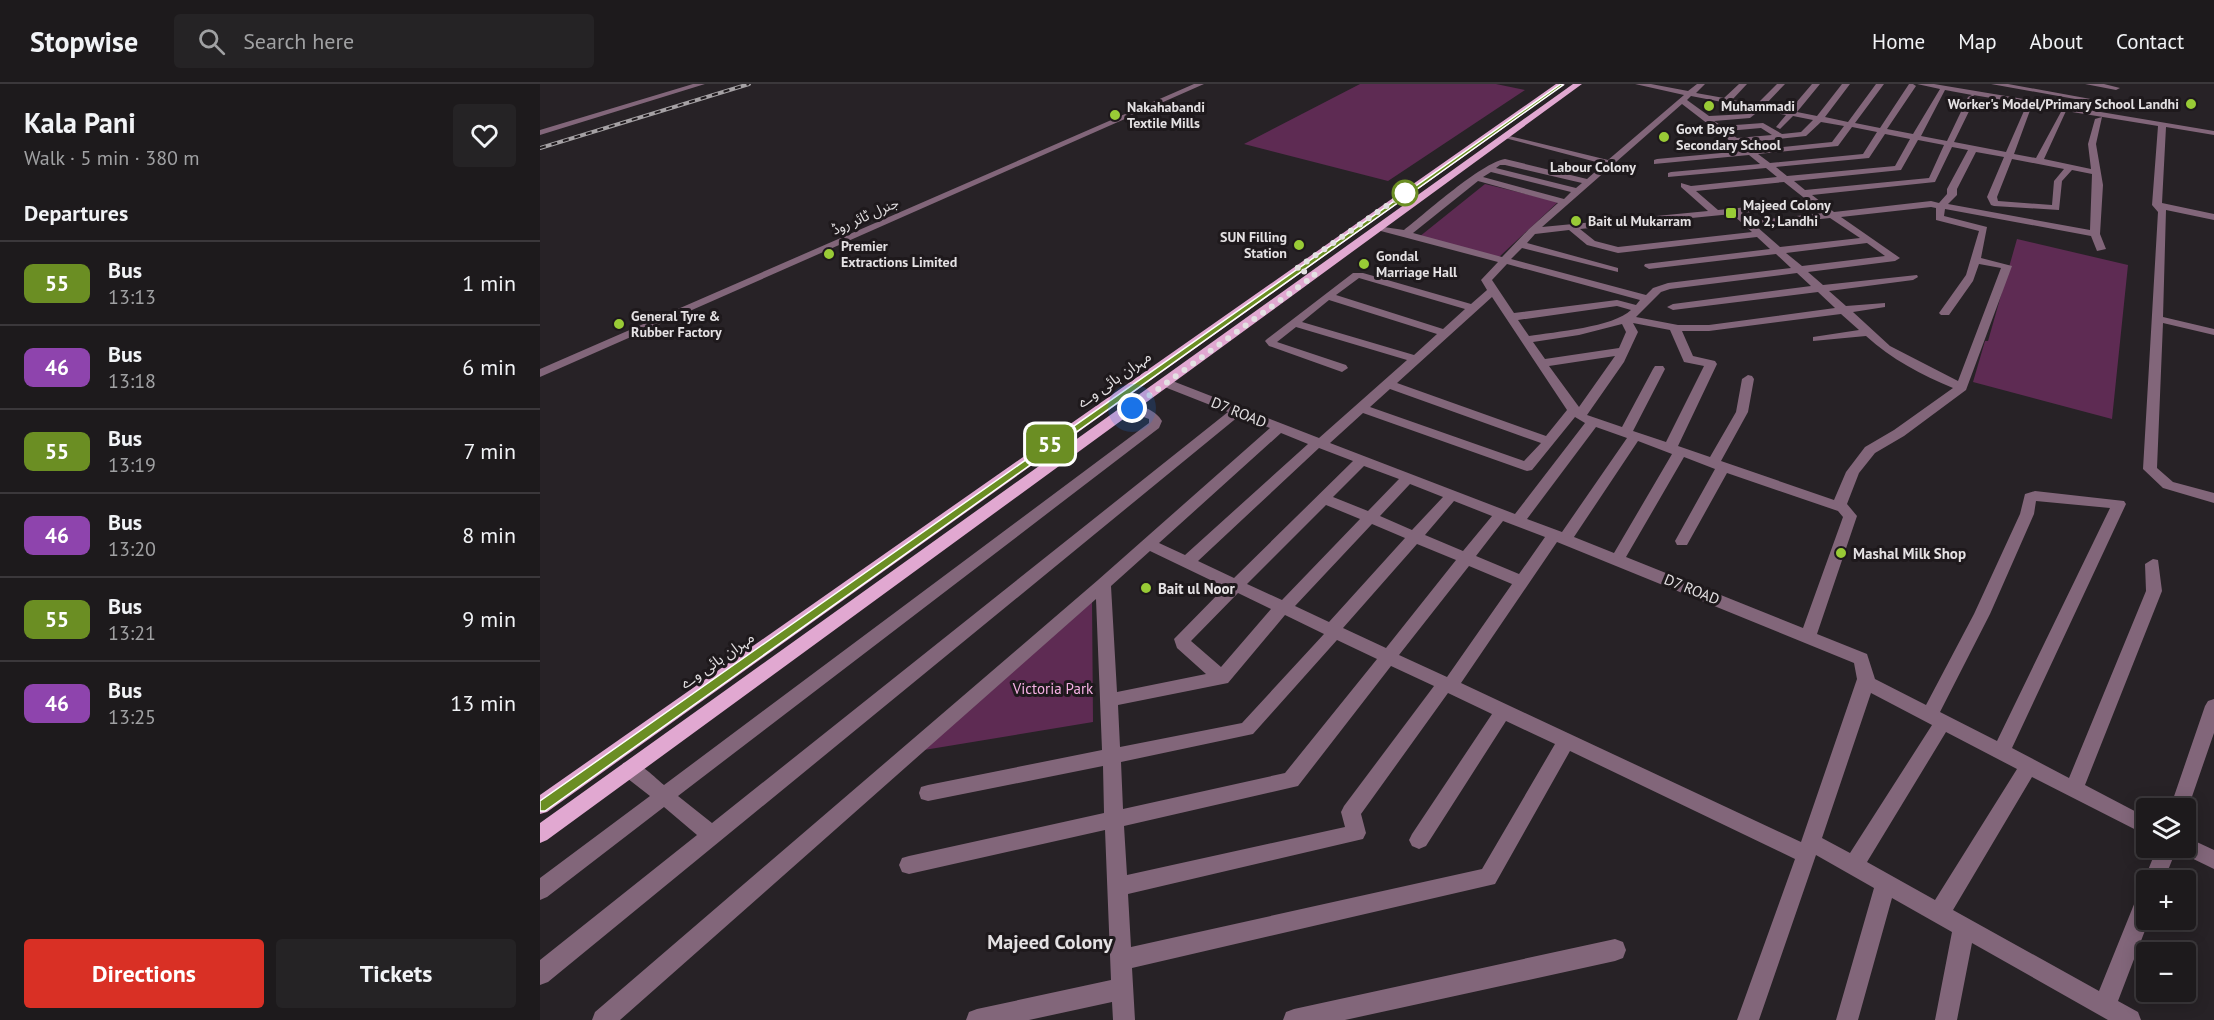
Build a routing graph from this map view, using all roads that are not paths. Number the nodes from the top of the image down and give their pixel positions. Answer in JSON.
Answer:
{"nodes":[{"id":1,"x":701,"y":84,"type":"edge"},
{"id":2,"x":1200,"y":84,"type":"edge"},
{"id":3,"x":1561,"y":84,"type":"edge"},
{"id":4,"x":1578,"y":84,"type":"edge"},
{"id":5,"x":1639,"y":84,"type":"edge"},
{"id":6,"x":1701,"y":84,"type":"edge"},
{"id":7,"x":1743,"y":84,"type":"edge"},
{"id":8,"x":1781,"y":84,"type":"edge"},
{"id":9,"x":1816,"y":84,"type":"edge"},
{"id":10,"x":1846,"y":84,"type":"edge"},
{"id":11,"x":1880,"y":84,"type":"edge"},
{"id":12,"x":1952,"y":84,"type":"edge"},
{"id":13,"x":1995,"y":84,"type":"edge"},
{"id":14,"x":2044,"y":84,"type":"edge"},
{"id":15,"x":2089,"y":84,"type":"edge"},
{"id":16,"x":1916,"y":85,"type":"edge"},
{"id":17,"x":2006,"y":85,"type":"edge"},
{"id":18,"x":1942,"y":91,"type":"dead end"},
{"id":19,"x":2115,"y":96,"type":"junction"},
{"id":20,"x":1686,"y":97,"type":"junction"},
{"id":21,"x":1972,"y":97,"type":"dead end"},
{"id":22,"x":1727,"y":100,"type":"junction"},
{"id":23,"x":1759,"y":106,"type":"junction"},
{"id":24,"x":2029,"y":106,"type":"dead end"},
{"id":25,"x":1792,"y":112,"type":"junction"},
{"id":26,"x":2063,"y":112,"type":"dead end"},
{"id":27,"x":1820,"y":118,"type":"junction"},
{"id":28,"x":2099,"y":118,"type":"dead end"},
{"id":29,"x":1706,"y":119,"type":"junction"},
{"id":30,"x":1850,"y":123,"type":"junction"},
{"id":31,"x":2162,"y":124,"type":"junction"},
{"id":32,"x":2214,"y":128,"type":"edge"},
{"id":33,"x":1720,"y":129,"type":"junction"},
{"id":34,"x":1883,"y":130,"type":"junction"},
{"id":35,"x":1780,"y":131,"type":"junction"},
{"id":36,"x":540,"y":133,"type":"edge"},
{"id":37,"x":2214,"y":133,"type":"edge"},
{"id":38,"x":1916,"y":136,"type":"junction"},
{"id":39,"x":1505,"y":137,"type":"junction"},
{"id":40,"x":1736,"y":141,"type":"junction"},
{"id":41,"x":1951,"y":143,"type":"junction"},
{"id":42,"x":1974,"y":147,"type":"junction"},
{"id":43,"x":1750,"y":152,"type":"junction"},
{"id":44,"x":2009,"y":154,"type":"junction"},
{"id":45,"x":2039,"y":160,"type":"junction"},
{"id":46,"x":1610,"y":163,"type":"junction"},
{"id":47,"x":1767,"y":165,"type":"junction"},
{"id":48,"x":2070,"y":167,"type":"junction"},
{"id":49,"x":1489,"y":169,"type":"junction"},
{"id":50,"x":2095,"y":172,"type":"junction"},
{"id":51,"x":1671,"y":175,"type":"junction"},
{"id":52,"x":1476,"y":179,"type":"junction"},
{"id":53,"x":1785,"y":179,"type":"junction"},
{"id":54,"x":1589,"y":182,"type":"junction"},
{"id":55,"x":1688,"y":189,"type":"junction"},
{"id":56,"x":1578,"y":191,"type":"junction"},
{"id":57,"x":1803,"y":193,"type":"junction"},
{"id":58,"x":1565,"y":202,"type":"junction"},
{"id":59,"x":1816,"y":203,"type":"junction"},
{"id":60,"x":1941,"y":206,"type":"junction"},
{"id":61,"x":2160,"y":208,"type":"junction"},
{"id":62,"x":1734,"y":211,"type":"junction"},
{"id":63,"x":1716,"y":213,"type":"junction"},
{"id":64,"x":1832,"y":214,"type":"junction"},
{"id":65,"x":2214,"y":217,"type":"edge"},
{"id":66,"x":2214,"y":222,"type":"edge"},
{"id":67,"x":1748,"y":224,"type":"junction"},
{"id":68,"x":1380,"y":228,"type":"junction"},
{"id":69,"x":1572,"y":228,"type":"junction"},
{"id":70,"x":1532,"y":231,"type":"junction"},
{"id":71,"x":1403,"y":233,"type":"junction"},
{"id":72,"x":1760,"y":234,"type":"junction"},
{"id":73,"x":2095,"y":234,"type":"junction"},
{"id":74,"x":1870,"y":240,"type":"junction"},
{"id":75,"x":1520,"y":244,"type":"junction"},
{"id":76,"x":1634,"y":248,"type":"junction"},
{"id":77,"x":2101,"y":249,"type":"dead end"},
{"id":78,"x":1779,"y":251,"type":"junction"},
{"id":79,"x":1504,"y":260,"type":"junction"},
{"id":80,"x":1976,"y":260,"type":"junction"},
{"id":81,"x":1649,"y":266,"type":"junction"},
{"id":82,"x":1296,"y":269,"type":"junction"},
{"id":83,"x":1614,"y":270,"type":"dead end"},
{"id":84,"x":1799,"y":270,"type":"junction"},
{"id":85,"x":1315,"y":275,"type":"junction"},
{"id":86,"x":1913,"y":277,"type":"dead end"},
{"id":87,"x":1667,"y":286,"type":"junction"},
{"id":88,"x":1820,"y":289,"type":"junction"},
{"id":89,"x":1493,"y":290,"type":"junction"},
{"id":90,"x":1327,"y":296,"type":"junction"},
{"id":91,"x":1648,"y":299,"type":"junction"},
{"id":92,"x":1881,"y":305,"type":"dead end"},
{"id":93,"x":1674,"y":307,"type":"dead end"},
{"id":94,"x":1472,"y":308,"type":"junction"},
{"id":95,"x":1640,"y":309,"type":"junction"},
{"id":96,"x":1842,"y":309,"type":"junction"},
{"id":97,"x":1946,"y":313,"type":"dead end"},
{"id":98,"x":1512,"y":318,"type":"junction"},
{"id":99,"x":2160,"y":319,"type":"junction"},
{"id":100,"x":1626,"y":320,"type":"junction"},
{"id":101,"x":1294,"y":323,"type":"junction"},
{"id":102,"x":1675,"y":327,"type":"junction"},
{"id":103,"x":1868,"y":332,"type":"junction"},
{"id":104,"x":2214,"y":332,"type":"edge"},
{"id":105,"x":1444,"y":333,"type":"junction"},
{"id":106,"x":1817,"y":339,"type":"dead end"},
{"id":107,"x":1527,"y":340,"type":"junction"},
{"id":108,"x":1623,"y":351,"type":"junction"},
{"id":109,"x":1416,"y":359,"type":"junction"},
{"id":110,"x":1542,"y":363,"type":"junction"},
{"id":111,"x":1342,"y":368,"type":"dead end"},
{"id":112,"x":1659,"y":369,"type":"dead end"},
{"id":113,"x":540,"y":373,"type":"edge"},
{"id":114,"x":1748,"y":379,"type":"dead end"},
{"id":115,"x":1166,"y":383,"type":"junction"},
{"id":116,"x":1388,"y":384,"type":"junction"},
{"id":117,"x":1962,"y":387,"type":"junction"},
{"id":118,"x":1132,"y":408,"type":"junction"},
{"id":119,"x":1362,"y":408,"type":"junction"},
{"id":120,"x":1237,"y":411,"type":"junction"},
{"id":121,"x":1582,"y":416,"type":"junction"},
{"id":122,"x":1278,"y":428,"type":"junction"},
{"id":123,"x":1630,"y":434,"type":"junction"},
{"id":124,"x":1549,"y":441,"type":"junction"},
{"id":125,"x":1319,"y":444,"type":"junction"},
{"id":126,"x":1675,"y":450,"type":"junction"},
{"id":127,"x":1362,"y":460,"type":"junction"},
{"id":128,"x":1718,"y":465,"type":"junction"},
{"id":129,"x":1408,"y":478,"type":"junction"},
{"id":130,"x":1452,"y":495,"type":"junction"},
{"id":131,"x":1323,"y":498,"type":"junction"},
{"id":132,"x":2214,"y":498,"type":"edge"},
{"id":133,"x":1839,"y":506,"type":"junction"},
{"id":134,"x":1501,"y":514,"type":"junction"},
{"id":135,"x":1370,"y":517,"type":"junction"},
{"id":136,"x":1518,"y":521,"type":"junction"},
{"id":137,"x":1415,"y":536,"type":"junction"},
{"id":138,"x":1560,"y":537,"type":"junction"},
{"id":139,"x":1682,"y":541,"type":"dead end"},
{"id":140,"x":1149,"y":544,"type":"junction"},
{"id":141,"x":1466,"y":558,"type":"junction"},
{"id":142,"x":1617,"y":560,"type":"junction"},
{"id":143,"x":1188,"y":562,"type":"junction"},
{"id":144,"x":2153,"y":564,"type":"dead end"},
{"id":145,"x":1522,"y":582,"type":"junction"},
{"id":146,"x":1103,"y":584,"type":"junction"},
{"id":147,"x":1238,"y":586,"type":"junction"},
{"id":148,"x":1283,"y":607,"type":"junction"},
{"id":149,"x":1334,"y":631,"type":"junction"},
{"id":150,"x":1808,"y":636,"type":"junction"},
{"id":151,"x":1388,"y":657,"type":"junction"},
{"id":152,"x":1222,"y":678,"type":"junction"},
{"id":153,"x":1865,"y":682,"type":"junction"},
{"id":154,"x":1448,"y":685,"type":"junction"},
{"id":155,"x":1110,"y":700,"type":"junction"},
{"id":156,"x":2214,"y":706,"type":"edge"},
{"id":157,"x":1503,"y":711,"type":"junction"},
{"id":158,"x":1936,"y":719,"type":"junction"},
{"id":159,"x":1566,"y":741,"type":"junction"},
{"id":160,"x":2001,"y":752,"type":"junction"},
{"id":161,"x":1114,"y":756,"type":"junction"},
{"id":162,"x":2029,"y":766,"type":"junction"},
{"id":163,"x":630,"y":769,"type":"junction"},
{"id":164,"x":2074,"y":789,"type":"junction"},
{"id":165,"x":928,"y":794,"type":"dead end"},
{"id":166,"x":663,"y":796,"type":"junction"},
{"id":167,"x":2183,"y":798,"type":"edge"},
{"id":168,"x":540,"y":806,"type":"edge"},
{"id":169,"x":1116,"y":819,"type":"junction"},
{"id":170,"x":2136,"y":821,"type":"edge"},
{"id":171,"x":540,"y":834,"type":"edge"},
{"id":172,"x":712,"y":835,"type":"junction"},
{"id":173,"x":1419,"y":840,"type":"dead end"},
{"id":174,"x":1809,"y":848,"type":"junction"},
{"id":175,"x":2196,"y":851,"type":"edge"},
{"id":176,"x":2214,"y":860,"type":"edge"},
{"id":177,"x":909,"y":865,"type":"dead end"},
{"id":178,"x":1854,"y":865,"type":"junction"},
{"id":179,"x":1886,"y":884,"type":"junction"},
{"id":180,"x":1119,"y":886,"type":"junction"},
{"id":181,"x":540,"y":890,"type":"edge"},
{"id":182,"x":1939,"y":913,"type":"junction"},
{"id":183,"x":2136,"y":925,"type":"edge"},
{"id":184,"x":1964,"y":927,"type":"junction"},
{"id":185,"x":1615,"y":950,"type":"dead end"},
{"id":186,"x":1121,"y":960,"type":"junction"},
{"id":187,"x":540,"y":975,"type":"edge"},
{"id":188,"x":1122,"y":988,"type":"junction"},
{"id":189,"x":2105,"y":1005,"type":"junction"},
{"id":190,"x":1007,"y":1017,"type":"edge"},
{"id":191,"x":603,"y":1020,"type":"edge"},
{"id":192,"x":977,"y":1020,"type":"edge"},
{"id":193,"x":1124,"y":1020,"type":"edge"},
{"id":194,"x":1294,"y":1020,"type":"edge"},
{"id":195,"x":1748,"y":1020,"type":"edge"},
{"id":196,"x":1847,"y":1020,"type":"edge"},
{"id":197,"x":1946,"y":1020,"type":"edge"},
{"id":198,"x":2130,"y":1020,"type":"edge"}],
"edges":[{"from":1,"to":36,"type":"street"},
{"from":2,"to":113,"type":"street","name":"جنرل ٹائر روڈ"},
{"from":3,"to":82,"type":"main road","name":"مہران ہائی وے"},
{"from":4,"to":39,"type":"main road"},
{"from":5,"to":20,"type":"street"},
{"from":6,"to":20,"type":"street"},
{"from":7,"to":22,"type":"street"},
{"from":8,"to":23,"type":"street"},
{"from":9,"to":25,"type":"street"},
{"from":10,"to":27,"type":"street"},
{"from":11,"to":30,"type":"street"},
{"from":12,"to":32,"type":"street"},
{"from":13,"to":17,"type":"street"},
{"from":14,"to":19,"type":"street"},
{"from":15,"to":19,"type":"street"},
{"from":16,"to":31,"type":"street"},
{"from":16,"to":34,"type":"street"},
{"from":17,"to":19,"type":"street"},
{"from":18,"to":38,"type":"street"},
{"from":20,"to":22,"type":"street"},
{"from":20,"to":29,"type":"street"},
{"from":20,"to":46,"type":"street"},
{"from":21,"to":41,"type":"street"},
{"from":22,"to":23,"type":"street"},
{"from":23,"to":25,"type":"street"},
{"from":23,"to":29,"type":"street"},
{"from":24,"to":44,"type":"street"},
{"from":25,"to":27,"type":"street"},
{"from":25,"to":35,"type":"street"},
{"from":26,"to":45,"type":"street"},
{"from":27,"to":30,"type":"street"},
{"from":27,"to":35,"type":"street"},
{"from":28,"to":50,"type":"street"},
{"from":29,"to":33,"type":"street"},
{"from":30,"to":34,"type":"street"},
{"from":30,"to":43,"type":"street"},
{"from":31,"to":37,"type":"street"},
{"from":31,"to":61,"type":"street"},
{"from":33,"to":35,"type":"street"},
{"from":33,"to":40,"type":"street"},
{"from":34,"to":38,"type":"street"},
{"from":34,"to":47,"type":"street"},
{"from":35,"to":40,"type":"street"},
{"from":38,"to":41,"type":"street"},
{"from":38,"to":53,"type":"street"},
{"from":39,"to":46,"type":"street"},
{"from":39,"to":68,"type":"main road"},
{"from":40,"to":43,"type":"street"},
{"from":41,"to":42,"type":"street"},
{"from":41,"to":57,"type":"street"},
{"from":42,"to":44,"type":"street"},
{"from":42,"to":60,"type":"street"},
{"from":43,"to":47,"type":"street"},
{"from":43,"to":51,"type":"street"},
{"from":44,"to":45,"type":"street"},
{"from":44,"to":48,"type":"street"},
{"from":45,"to":48,"type":"street"},
{"from":46,"to":54,"type":"street"},
{"from":47,"to":51,"type":"street"},
{"from":47,"to":53,"type":"street"},
{"from":48,"to":50,"type":"street"},
{"from":49,"to":52,"type":"street"},
{"from":49,"to":54,"type":"street"},
{"from":49,"to":56,"type":"street"},
{"from":50,"to":73,"type":"street"},
{"from":51,"to":55,"type":"street"},
{"from":52,"to":58,"type":"street"},
{"from":52,"to":71,"type":"street"},
{"from":53,"to":55,"type":"street"},
{"from":53,"to":57,"type":"street"},
{"from":54,"to":56,"type":"street"},
{"from":55,"to":63,"type":"street"},
{"from":56,"to":58,"type":"street"},
{"from":57,"to":59,"type":"street"},
{"from":58,"to":70,"type":"street"},
{"from":59,"to":62,"type":"street"},
{"from":59,"to":64,"type":"street"},
{"from":60,"to":64,"type":"street"},
{"from":60,"to":73,"type":"street"},
{"from":60,"to":80,"type":"street"},
{"from":61,"to":65,"type":"street"},
{"from":61,"to":66,"type":"street"},
{"from":61,"to":99,"type":"street"},
{"from":62,"to":63,"type":"street"},
{"from":62,"to":67,"type":"street"},
{"from":63,"to":69,"type":"street"},
{"from":64,"to":67,"type":"street"},
{"from":64,"to":74,"type":"street"},
{"from":67,"to":72,"type":"street"},
{"from":68,"to":71,"type":"street"},
{"from":68,"to":85,"type":"main road"},
{"from":69,"to":70,"type":"street"},
{"from":69,"to":76,"type":"street"},
{"from":70,"to":75,"type":"street"},
{"from":71,"to":79,"type":"street"},
{"from":72,"to":76,"type":"street"},
{"from":72,"to":78,"type":"street"},
{"from":73,"to":77,"type":"street"},
{"from":74,"to":78,"type":"street"},
{"from":74,"to":84,"type":"street"},
{"from":75,"to":79,"type":"street"},
{"from":75,"to":83,"type":"street"},
{"from":76,"to":81,"type":"street"},
{"from":78,"to":81,"type":"street"},
{"from":78,"to":84,"type":"street"},
{"from":79,"to":89,"type":"street"},
{"from":79,"to":91,"type":"street"},
{"from":80,"to":97,"type":"street"},
{"from":80,"to":117,"type":"street"},
{"from":81,"to":87,"type":"street"},
{"from":82,"to":85,"type":"main road"},
{"from":82,"to":168,"type":"main road","name":"مہران ہائی وے"},
{"from":84,"to":87,"type":"street"},
{"from":84,"to":88,"type":"street"},
{"from":85,"to":115,"type":"main road"},
{"from":86,"to":88,"type":"street"},
{"from":87,"to":91,"type":"street"},
{"from":88,"to":93,"type":"street"},
{"from":88,"to":96,"type":"street"},
{"from":89,"to":94,"type":"street"},
{"from":89,"to":98,"type":"street"},
{"from":90,"to":94,"type":"street"},
{"from":90,"to":101,"type":"street"},
{"from":90,"to":105,"type":"street"},
{"from":91,"to":95,"type":"street"},
{"from":92,"to":96,"type":"street"},
{"from":94,"to":105,"type":"street"},
{"from":95,"to":98,"type":"street"},
{"from":95,"to":100,"type":"street"},
{"from":96,"to":102,"type":"street"},
{"from":96,"to":103,"type":"street"},
{"from":98,"to":107,"type":"street"},
{"from":99,"to":104,"type":"street"},
{"from":99,"to":132,"type":"street"},
{"from":100,"to":102,"type":"street"},
{"from":100,"to":107,"type":"street"},
{"from":100,"to":108,"type":"street"},
{"from":101,"to":109,"type":"street"},
{"from":101,"to":111,"type":"street"},
{"from":102,"to":126,"type":"street"},
{"from":103,"to":106,"type":"street"},
{"from":103,"to":117,"type":"street"},
{"from":105,"to":109,"type":"street"},
{"from":107,"to":110,"type":"street"},
{"from":108,"to":110,"type":"street"},
{"from":108,"to":121,"type":"street"},
{"from":109,"to":116,"type":"street"},
{"from":110,"to":121,"type":"street"},
{"from":112,"to":123,"type":"street"},
{"from":114,"to":128,"type":"street"},
{"from":115,"to":118,"type":"main road"},
{"from":115,"to":120,"type":"street","name":"D7 ROAD"},
{"from":116,"to":119,"type":"street"},
{"from":116,"to":124,"type":"street"},
{"from":117,"to":133,"type":"street"},
{"from":118,"to":163,"type":"main road"},
{"from":118,"to":166,"type":"street"},
{"from":119,"to":124,"type":"street"},
{"from":119,"to":125,"type":"street"},
{"from":120,"to":122,"type":"street","name":"D7 ROAD"},
{"from":120,"to":172,"type":"street"},
{"from":121,"to":123,"type":"street"},
{"from":121,"to":124,"type":"street"},
{"from":121,"to":136,"type":"street"},
{"from":122,"to":125,"type":"street","name":"D7 ROAD"},
{"from":122,"to":140,"type":"street"},
{"from":123,"to":126,"type":"street"},
{"from":123,"to":138,"type":"street"},
{"from":125,"to":127,"type":"street","name":"D7 ROAD"},
{"from":125,"to":143,"type":"street"},
{"from":126,"to":128,"type":"street"},
{"from":126,"to":142,"type":"street"},
{"from":127,"to":129,"type":"street","name":"D7 ROAD"},
{"from":127,"to":131,"type":"street"},
{"from":128,"to":133,"type":"street"},
{"from":128,"to":139,"type":"street"},
{"from":129,"to":130,"type":"street","name":"D7 ROAD"},
{"from":129,"to":135,"type":"street"},
{"from":130,"to":134,"type":"street","name":"D7 ROAD"},
{"from":130,"to":137,"type":"street"},
{"from":131,"to":135,"type":"street"},
{"from":131,"to":147,"type":"street"},
{"from":133,"to":150,"type":"street"},
{"from":134,"to":136,"type":"street","name":"D7 ROAD"},
{"from":134,"to":141,"type":"street"},
{"from":135,"to":137,"type":"street"},
{"from":135,"to":148,"type":"street"},
{"from":136,"to":138,"type":"street","name":"D7 ROAD"},
{"from":137,"to":141,"type":"street"},
{"from":137,"to":149,"type":"street"},
{"from":138,"to":142,"type":"street","name":"D7 ROAD"},
{"from":138,"to":145,"type":"street"},
{"from":140,"to":143,"type":"street"},
{"from":140,"to":146,"type":"street"},
{"from":141,"to":145,"type":"street"},
{"from":141,"to":151,"type":"street"},
{"from":142,"to":150,"type":"street","name":"D7 ROAD"},
{"from":143,"to":147,"type":"street"},
{"from":144,"to":164,"type":"street"},
{"from":145,"to":154,"type":"street"},
{"from":146,"to":155,"type":"street"},
{"from":146,"to":191,"type":"street"},
{"from":147,"to":148,"type":"street"},
{"from":147,"to":152,"type":"street"},
{"from":148,"to":149,"type":"street"},
{"from":148,"to":152,"type":"street"},
{"from":149,"to":151,"type":"street"},
{"from":149,"to":161,"type":"street"},
{"from":150,"to":153,"type":"street","name":"D7 ROAD"},
{"from":151,"to":154,"type":"street"},
{"from":151,"to":169,"type":"street"},
{"from":152,"to":155,"type":"street"},
{"from":153,"to":158,"type":"street"},
{"from":153,"to":174,"type":"street"},
{"from":154,"to":157,"type":"street"},
{"from":154,"to":180,"type":"street"},
{"from":155,"to":161,"type":"street"},
{"from":156,"to":167,"type":"street"},
{"from":157,"to":159,"type":"street"},
{"from":157,"to":173,"type":"street"},
{"from":158,"to":160,"type":"street"},
{"from":158,"to":160,"type":"street"},
{"from":158,"to":178,"type":"street"},
{"from":159,"to":174,"type":"street"},
{"from":159,"to":186,"type":"street"},
{"from":160,"to":162,"type":"street"},
{"from":161,"to":165,"type":"street"},
{"from":161,"to":169,"type":"street"},
{"from":162,"to":164,"type":"street"},
{"from":162,"to":182,"type":"street"},
{"from":163,"to":166,"type":"street"},
{"from":163,"to":171,"type":"main road"},
{"from":164,"to":170,"type":"street"},
{"from":166,"to":172,"type":"street"},
{"from":166,"to":181,"type":"street"},
{"from":169,"to":177,"type":"street"},
{"from":169,"to":180,"type":"street"},
{"from":172,"to":187,"type":"street"},
{"from":174,"to":178,"type":"street"},
{"from":174,"to":195,"type":"street"},
{"from":175,"to":176,"type":"street"},
{"from":178,"to":179,"type":"street"},
{"from":179,"to":182,"type":"street"},
{"from":179,"to":196,"type":"street"},
{"from":180,"to":186,"type":"street"},
{"from":182,"to":184,"type":"street"},
{"from":183,"to":189,"type":"street"},
{"from":184,"to":189,"type":"street"},
{"from":184,"to":197,"type":"street"},
{"from":185,"to":194,"type":"street"},
{"from":186,"to":188,"type":"street"},
{"from":188,"to":190,"type":"street"},
{"from":188,"to":193,"type":"street"},
{"from":189,"to":198,"type":"street"},
{"from":190,"to":192,"type":"street"}]}
